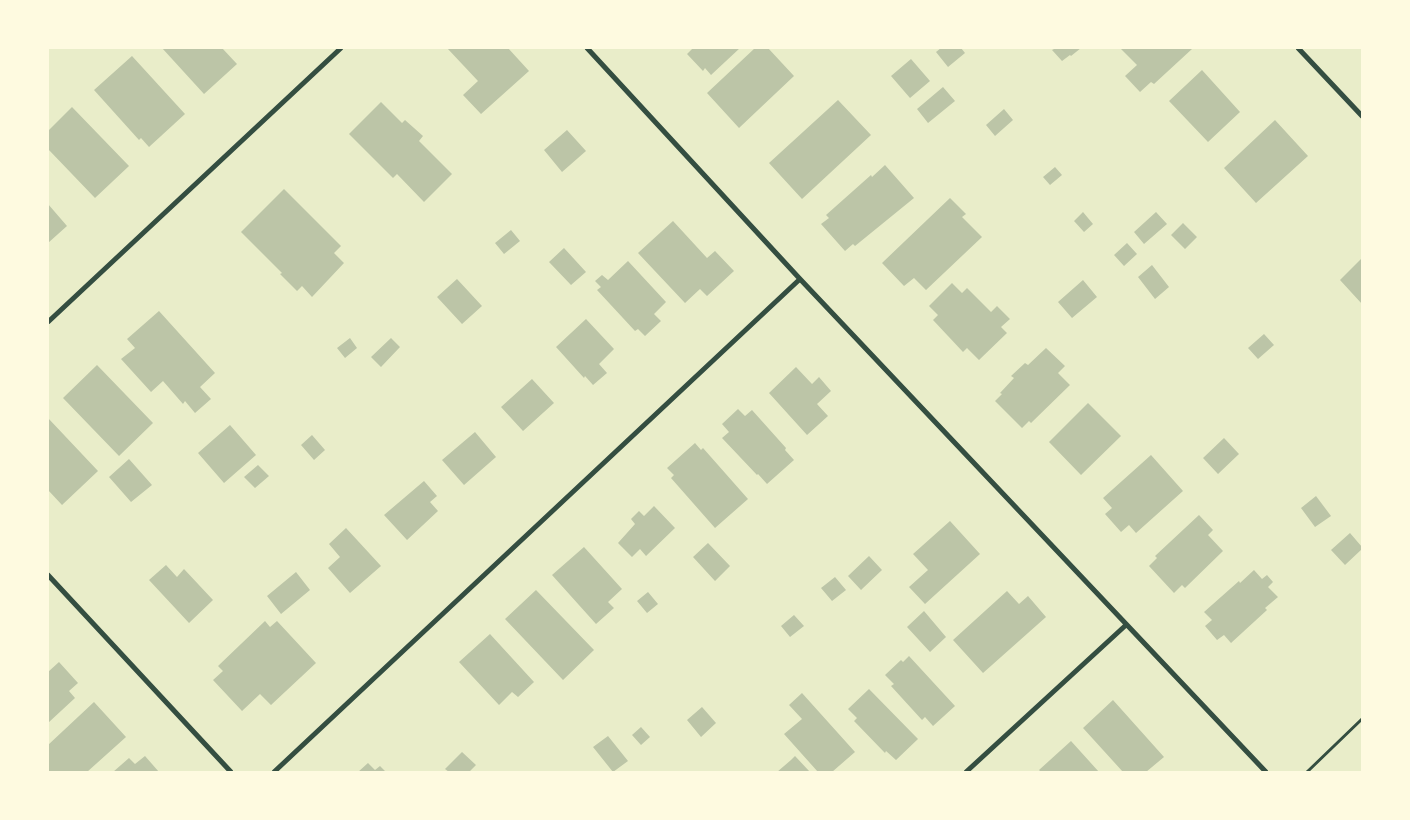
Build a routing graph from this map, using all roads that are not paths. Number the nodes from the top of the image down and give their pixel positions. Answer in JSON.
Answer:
{"nodes":[{"id":1,"x":341,"y":48,"type":"edge"},
{"id":2,"x":587,"y":48,"type":"edge"},
{"id":3,"x":1298,"y":48,"type":"edge"},
{"id":4,"x":1362,"y":116,"type":"edge"},
{"id":5,"x":800,"y":279,"type":"junction"},
{"id":6,"x":48,"y":322,"type":"edge"},
{"id":7,"x":48,"y":575,"type":"edge"},
{"id":8,"x":1126,"y":625,"type":"junction"},
{"id":9,"x":230,"y":772,"type":"edge"},
{"id":10,"x":274,"y":772,"type":"edge"},
{"id":11,"x":966,"y":772,"type":"edge"},
{"id":12,"x":1266,"y":772,"type":"edge"}],
"edges":[{"from":1,"to":6,"type":"street"},
{"from":2,"to":5,"type":"street"},
{"from":3,"to":4,"type":"street"},
{"from":5,"to":8,"type":"street"},
{"from":5,"to":10,"type":"street"},
{"from":7,"to":9,"type":"street"},
{"from":8,"to":11,"type":"street"},
{"from":8,"to":12,"type":"street"}]}
